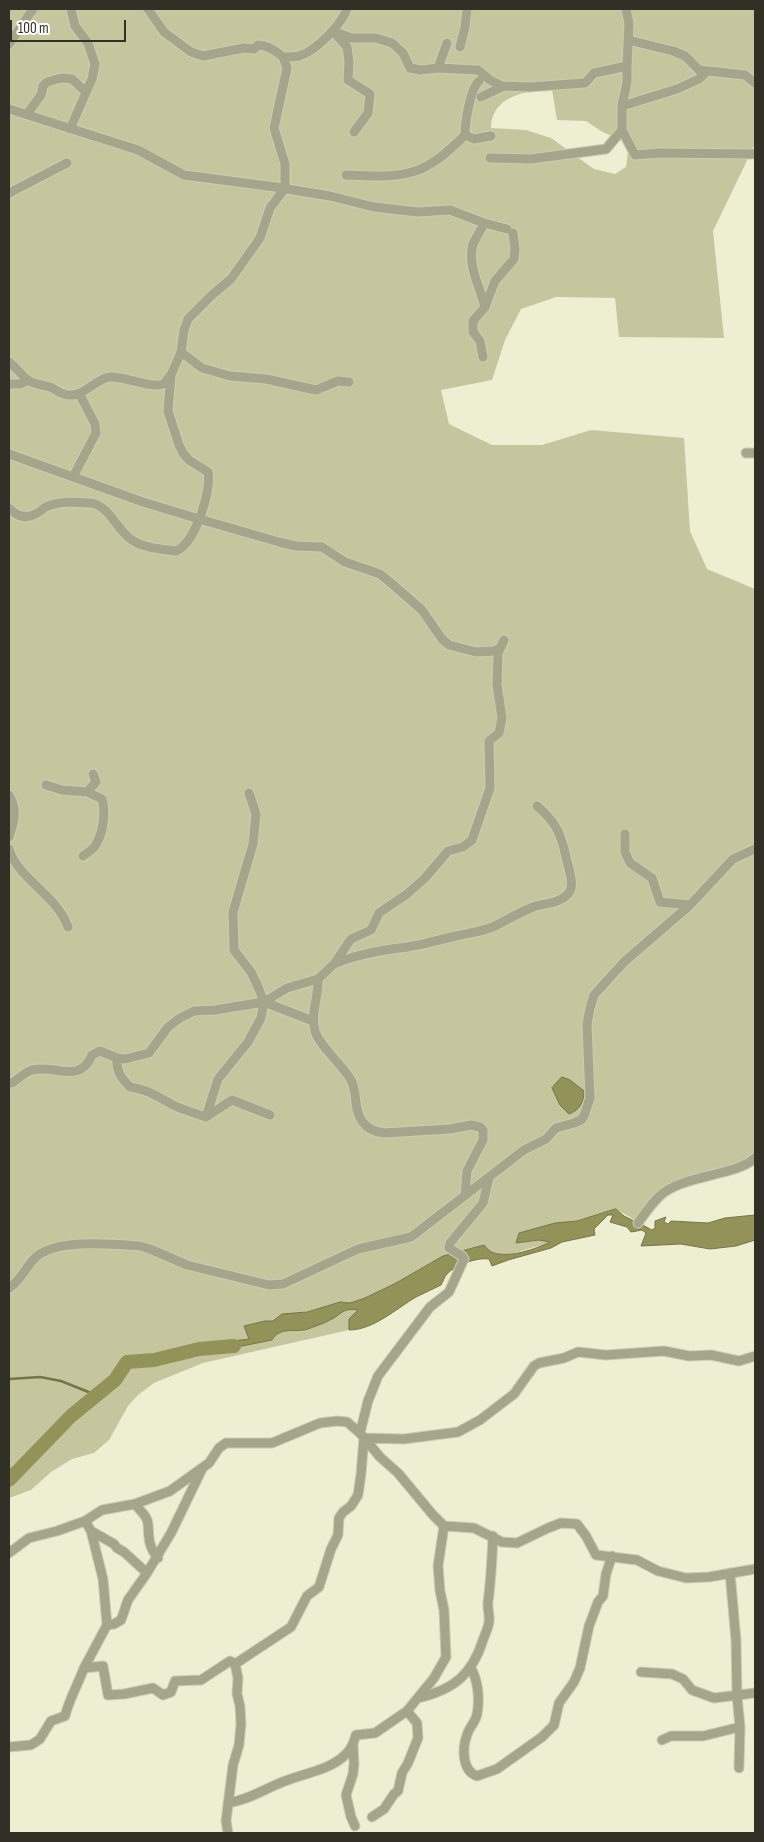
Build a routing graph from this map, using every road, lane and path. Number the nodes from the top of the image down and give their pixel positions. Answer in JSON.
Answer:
{"nodes":[{"id":1,"x":33,"y":9,"type":"edge"},
{"id":2,"x":71,"y":9,"type":"edge"},
{"id":3,"x":148,"y":9,"type":"edge"},
{"id":4,"x":347,"y":9,"type":"edge"},
{"id":5,"x":467,"y":9,"type":"edge"},
{"id":6,"x":626,"y":9,"type":"edge"},
{"id":7,"x":333,"y":31,"type":"junction"},
{"id":8,"x":628,"y":40,"type":"junction"},
{"id":9,"x":447,"y":43,"type":"dead end"},
{"id":10,"x":9,"y":44,"type":"edge"},
{"id":11,"x":460,"y":47,"type":"dead end"},
{"id":12,"x":283,"y":58,"type":"junction"},
{"id":13,"x":627,"y":66,"type":"junction"},
{"id":14,"x":438,"y":68,"type":"junction"},
{"id":15,"x":707,"y":71,"type":"junction"},
{"id":16,"x":479,"y":82,"type":"dead end"},
{"id":17,"x":755,"y":83,"type":"edge"},
{"id":18,"x":504,"y":86,"type":"junction"},
{"id":19,"x":86,"y":92,"type":"dead end"},
{"id":20,"x":482,"y":96,"type":"dead end"},
{"id":21,"x":622,"y":106,"type":"junction"},
{"id":22,"x":9,"y":109,"type":"edge"},
{"id":23,"x":27,"y":114,"type":"junction"},
{"id":24,"x":70,"y":129,"type":"junction"},
{"id":25,"x":622,"y":130,"type":"junction"},
{"id":26,"x":354,"y":132,"type":"dead end"},
{"id":27,"x":465,"y":135,"type":"junction"},
{"id":28,"x":491,"y":136,"type":"dead end"},
{"id":29,"x":755,"y":154,"type":"edge"},
{"id":30,"x":490,"y":158,"type":"dead end"},
{"id":31,"x":67,"y":163,"type":"dead end"},
{"id":32,"x":346,"y":175,"type":"dead end"},
{"id":33,"x":285,"y":188,"type":"junction"},
{"id":34,"x":9,"y":193,"type":"edge"},
{"id":35,"x":484,"y":223,"type":"junction"},
{"id":36,"x":485,"y":307,"type":"junction"},
{"id":37,"x":181,"y":352,"type":"junction"},
{"id":38,"x":483,"y":357,"type":"dead end"},
{"id":39,"x":9,"y":362,"type":"edge"},
{"id":40,"x":171,"y":375,"type":"junction"},
{"id":41,"x":28,"y":380,"type":"junction"},
{"id":42,"x":349,"y":382,"type":"dead end"},
{"id":43,"x":9,"y":384,"type":"edge"},
{"id":44,"x":79,"y":394,"type":"junction"},
{"id":45,"x":9,"y":454,"type":"edge"},
{"id":46,"x":73,"y":477,"type":"junction"},
{"id":47,"x":9,"y":508,"type":"edge"},
{"id":48,"x":200,"y":519,"type":"junction"},
{"id":49,"x":504,"y":640,"type":"dead end"},
{"id":50,"x":499,"y":649,"type":"junction"},
{"id":51,"x":93,"y":774,"type":"dead end"},
{"id":52,"x":46,"y":785,"type":"dead end"},
{"id":53,"x":88,"y":792,"type":"junction"},
{"id":54,"x":249,"y":793,"type":"dead end"},
{"id":55,"x":9,"y":795,"type":"edge"},
{"id":56,"x":537,"y":806,"type":"dead end"},
{"id":57,"x":625,"y":834,"type":"dead end"},
{"id":58,"x":9,"y":837,"type":"edge"},
{"id":59,"x":9,"y":849,"type":"edge"},
{"id":60,"x":755,"y":849,"type":"edge"},
{"id":61,"x":83,"y":856,"type":"dead end"},
{"id":62,"x":690,"y":905,"type":"junction"},
{"id":63,"x":68,"y":927,"type":"dead end"},
{"id":64,"x":334,"y":964,"type":"junction"},
{"id":65,"x":318,"y":979,"type":"junction"},
{"id":66,"x":264,"y":1002,"type":"junction"},
{"id":67,"x":313,"y":1021,"type":"junction"},
{"id":68,"x":116,"y":1058,"type":"junction"},
{"id":69,"x":9,"y":1083,"type":"edge"},
{"id":70,"x":270,"y":1115,"type":"dead end"},
{"id":71,"x":206,"y":1117,"type":"junction"},
{"id":72,"x":755,"y":1158,"type":"edge"},
{"id":73,"x":489,"y":1178,"type":"junction"},
{"id":74,"x":465,"y":1195,"type":"junction"},
{"id":75,"x":638,"y":1223,"type":"dead end"},
{"id":76,"x":9,"y":1288,"type":"edge"},
{"id":77,"x":755,"y":1356,"type":"edge"},
{"id":78,"x":362,"y":1435,"type":"junction"},
{"id":79,"x":202,"y":1469,"type":"junction"},
{"id":80,"x":135,"y":1504,"type":"junction"},
{"id":81,"x":85,"y":1521,"type":"junction"},
{"id":82,"x":444,"y":1526,"type":"junction"},
{"id":83,"x":91,"y":1531,"type":"junction"},
{"id":84,"x":493,"y":1536,"type":"junction"},
{"id":85,"x":9,"y":1553,"type":"edge"},
{"id":86,"x":612,"y":1556,"type":"junction"},
{"id":87,"x":158,"y":1558,"type":"junction"},
{"id":88,"x":755,"y":1569,"type":"edge"},
{"id":89,"x":147,"y":1573,"type":"junction"},
{"id":90,"x":730,"y":1573,"type":"junction"},
{"id":91,"x":108,"y":1625,"type":"junction"},
{"id":92,"x":235,"y":1664,"type":"junction"},
{"id":93,"x":84,"y":1668,"type":"junction"},
{"id":94,"x":471,"y":1668,"type":"junction"},
{"id":95,"x":641,"y":1672,"type":"dead end"},
{"id":96,"x":755,"y":1693,"type":"edge"},
{"id":97,"x":737,"y":1696,"type":"junction"},
{"id":98,"x":418,"y":1698,"type":"junction"},
{"id":99,"x":408,"y":1711,"type":"junction"},
{"id":100,"x":740,"y":1727,"type":"junction"},
{"id":101,"x":662,"y":1740,"type":"dead end"},
{"id":102,"x":353,"y":1745,"type":"junction"},
{"id":103,"x":9,"y":1747,"type":"edge"},
{"id":104,"x":739,"y":1768,"type":"dead end"},
{"id":105,"x":228,"y":1803,"type":"junction"},
{"id":106,"x":372,"y":1817,"type":"dead end"},
{"id":107,"x":355,"y":1826,"type":"dead end"},
{"id":108,"x":228,"y":1833,"type":"edge"}],
"edges":[{"from":1,"to":10,"type":"street"},
{"from":2,"to":24,"type":"street"},
{"from":3,"to":12,"type":"street"},
{"from":4,"to":7,"type":"street"},
{"from":5,"to":11,"type":"street"},
{"from":6,"to":8,"type":"street"},
{"from":7,"to":12,"type":"street"},
{"from":7,"to":14,"type":"street"},
{"from":7,"to":26,"type":"street"},
{"from":8,"to":13,"type":"street"},
{"from":8,"to":15,"type":"street"},
{"from":9,"to":14,"type":"street"},
{"from":12,"to":33,"type":"street"},
{"from":13,"to":18,"type":"street"},
{"from":13,"to":21,"type":"street"},
{"from":14,"to":18,"type":"street"},
{"from":15,"to":17,"type":"street"},
{"from":15,"to":21,"type":"street"},
{"from":16,"to":27,"type":"street"},
{"from":18,"to":20,"type":"street"},
{"from":19,"to":23,"type":"street"},
{"from":21,"to":25,"type":"street"},
{"from":22,"to":23,"type":"street"},
{"from":23,"to":24,"type":"street"},
{"from":24,"to":33,"type":"street"},
{"from":25,"to":29,"type":"street"},
{"from":25,"to":30,"type":"street"},
{"from":27,"to":28,"type":"street"},
{"from":27,"to":32,"type":"street"},
{"from":31,"to":34,"type":"street"},
{"from":33,"to":35,"type":"street"},
{"from":33,"to":37,"type":"street"},
{"from":35,"to":36,"type":"street"},
{"from":35,"to":36,"type":"street"},
{"from":36,"to":38,"type":"street"},
{"from":37,"to":40,"type":"street"},
{"from":37,"to":42,"type":"street"},
{"from":39,"to":41,"type":"street"},
{"from":40,"to":44,"type":"street"},
{"from":40,"to":48,"type":"street"},
{"from":41,"to":43,"type":"street"},
{"from":41,"to":44,"type":"street"},
{"from":44,"to":46,"type":"street"},
{"from":45,"to":46,"type":"street"},
{"from":46,"to":48,"type":"street"},
{"from":47,"to":48,"type":"street"},
{"from":48,"to":50,"type":"street"},
{"from":49,"to":50,"type":"street"},
{"from":50,"to":64,"type":"street"},
{"from":51,"to":53,"type":"street"},
{"from":52,"to":53,"type":"street"},
{"from":53,"to":61,"type":"street"},
{"from":54,"to":66,"type":"street"},
{"from":55,"to":58,"type":"street"},
{"from":56,"to":64,"type":"street"},
{"from":57,"to":62,"type":"street"},
{"from":59,"to":63,"type":"street"},
{"from":60,"to":62,"type":"street"},
{"from":62,"to":73,"type":"street"},
{"from":64,"to":65,"type":"street"},
{"from":65,"to":66,"type":"street"},
{"from":65,"to":67,"type":"street"},
{"from":66,"to":67,"type":"street"},
{"from":66,"to":68,"type":"street"},
{"from":66,"to":71,"type":"street"},
{"from":67,"to":74,"type":"street"},
{"from":68,"to":69,"type":"street"},
{"from":68,"to":71,"type":"street"},
{"from":70,"to":71,"type":"street"},
{"from":72,"to":75,"type":"street"},
{"from":73,"to":74,"type":"street"},
{"from":73,"to":78,"type":"street"},
{"from":74,"to":76,"type":"street"},
{"from":77,"to":78,"type":"street"},
{"from":78,"to":79,"type":"street"},
{"from":78,"to":82,"type":"street"},
{"from":78,"to":92,"type":"street"},
{"from":79,"to":80,"type":"street"},
{"from":79,"to":87,"type":"street"},
{"from":80,"to":81,"type":"street"},
{"from":80,"to":87,"type":"street"},
{"from":81,"to":83,"type":"street"},
{"from":81,"to":85,"type":"street"},
{"from":82,"to":84,"type":"street"},
{"from":82,"to":98,"type":"street"},
{"from":83,"to":89,"type":"street"},
{"from":83,"to":91,"type":"street"},
{"from":84,"to":86,"type":"street"},
{"from":84,"to":94,"type":"street"},
{"from":86,"to":90,"type":"street"},
{"from":86,"to":94,"type":"street"},
{"from":87,"to":89,"type":"street"},
{"from":88,"to":90,"type":"street"},
{"from":89,"to":91,"type":"street"},
{"from":90,"to":97,"type":"street"},
{"from":91,"to":93,"type":"street"},
{"from":92,"to":93,"type":"street"},
{"from":92,"to":105,"type":"street"},
{"from":93,"to":103,"type":"street"},
{"from":94,"to":98,"type":"street"},
{"from":95,"to":97,"type":"street"},
{"from":96,"to":97,"type":"street"},
{"from":97,"to":100,"type":"street"},
{"from":98,"to":99,"type":"street"},
{"from":99,"to":102,"type":"street"},
{"from":99,"to":106,"type":"street"},
{"from":100,"to":101,"type":"street"},
{"from":100,"to":104,"type":"street"},
{"from":102,"to":105,"type":"street"},
{"from":102,"to":107,"type":"street"},
{"from":105,"to":108,"type":"street"}]}
